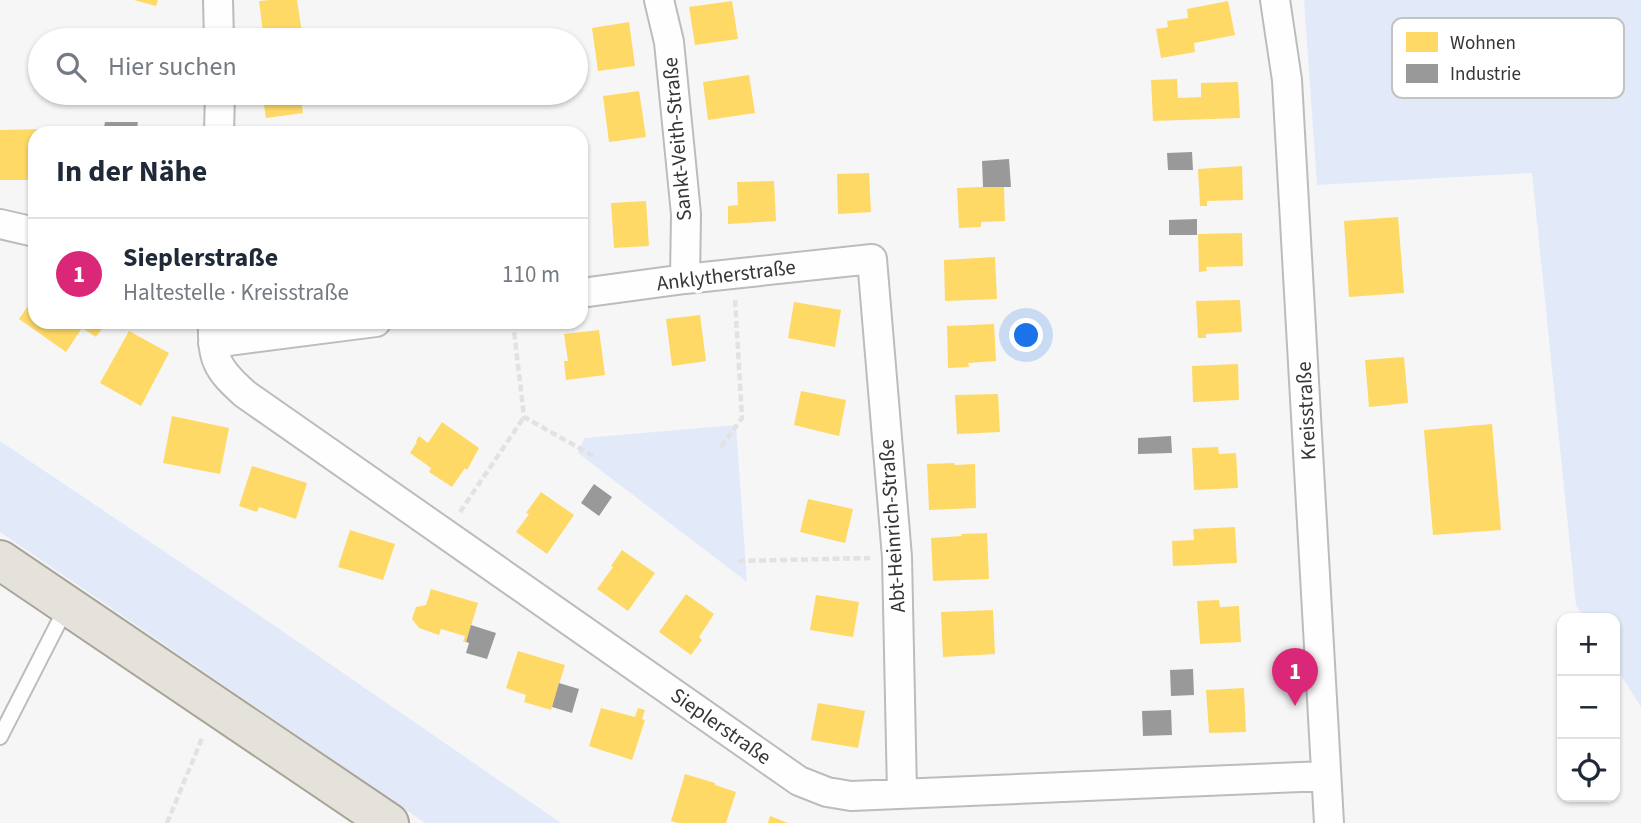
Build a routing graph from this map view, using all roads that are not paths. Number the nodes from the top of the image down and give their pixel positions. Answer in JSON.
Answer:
{"nodes":[{"id":1,"x":218,"y":0,"type":"edge"},
{"id":2,"x":659,"y":0,"type":"edge"},
{"id":3,"x":1275,"y":0,"type":"edge"},
{"id":4,"x":219,"y":28,"type":"edge"},
{"id":5,"x":220,"y":105,"type":"edge"},
{"id":6,"x":219,"y":126,"type":"edge"},
{"id":7,"x":0,"y":225,"type":"edge"},
{"id":8,"x":28,"y":231,"type":"edge"},
{"id":9,"x":872,"y":258,"type":"joint"},
{"id":10,"x":684,"y":279,"type":"junction"},
{"id":11,"x":588,"y":292,"type":"edge"},
{"id":12,"x":319,"y":329,"type":"edge"},
{"id":13,"x":214,"y":342,"type":"edge"},
{"id":14,"x":0,"y":559,"type":"edge"},
{"id":15,"x":68,"y":605,"type":"junction"},
{"id":16,"x":0,"y":737,"type":"edge"},
{"id":17,"x":1326,"y":776,"type":"junction"},
{"id":18,"x":902,"y":793,"type":"junction"},
{"id":19,"x":388,"y":823,"type":"edge"},
{"id":20,"x":1329,"y":823,"type":"edge"}],
"edges":[{"from":1,"to":4,"type":"street"},
{"from":2,"to":10,"type":"street","name":"Sankt-Veith-Straße"},
{"from":3,"to":17,"type":"street","name":"Kreisstraße"},
{"from":5,"to":6,"type":"street"},
{"from":7,"to":8,"type":"street"},
{"from":9,"to":10,"type":"street","name":"Anklytherstraße"},
{"from":9,"to":18,"type":"street","name":"Abt-Heinrich-Straße"},
{"from":10,"to":11,"type":"street","name":"Anklytherstraße"},
{"from":12,"to":13,"type":"street"},
{"from":13,"to":18,"type":"street","name":"Sieplerstraße"},
{"from":14,"to":15,"type":"main road"},
{"from":15,"to":16,"type":"lane"},
{"from":15,"to":19,"type":"main road"},
{"from":17,"to":18,"type":"street","name":"Sieplerstraße"},
{"from":17,"to":20,"type":"street","name":"Kreisstraße"}]}
